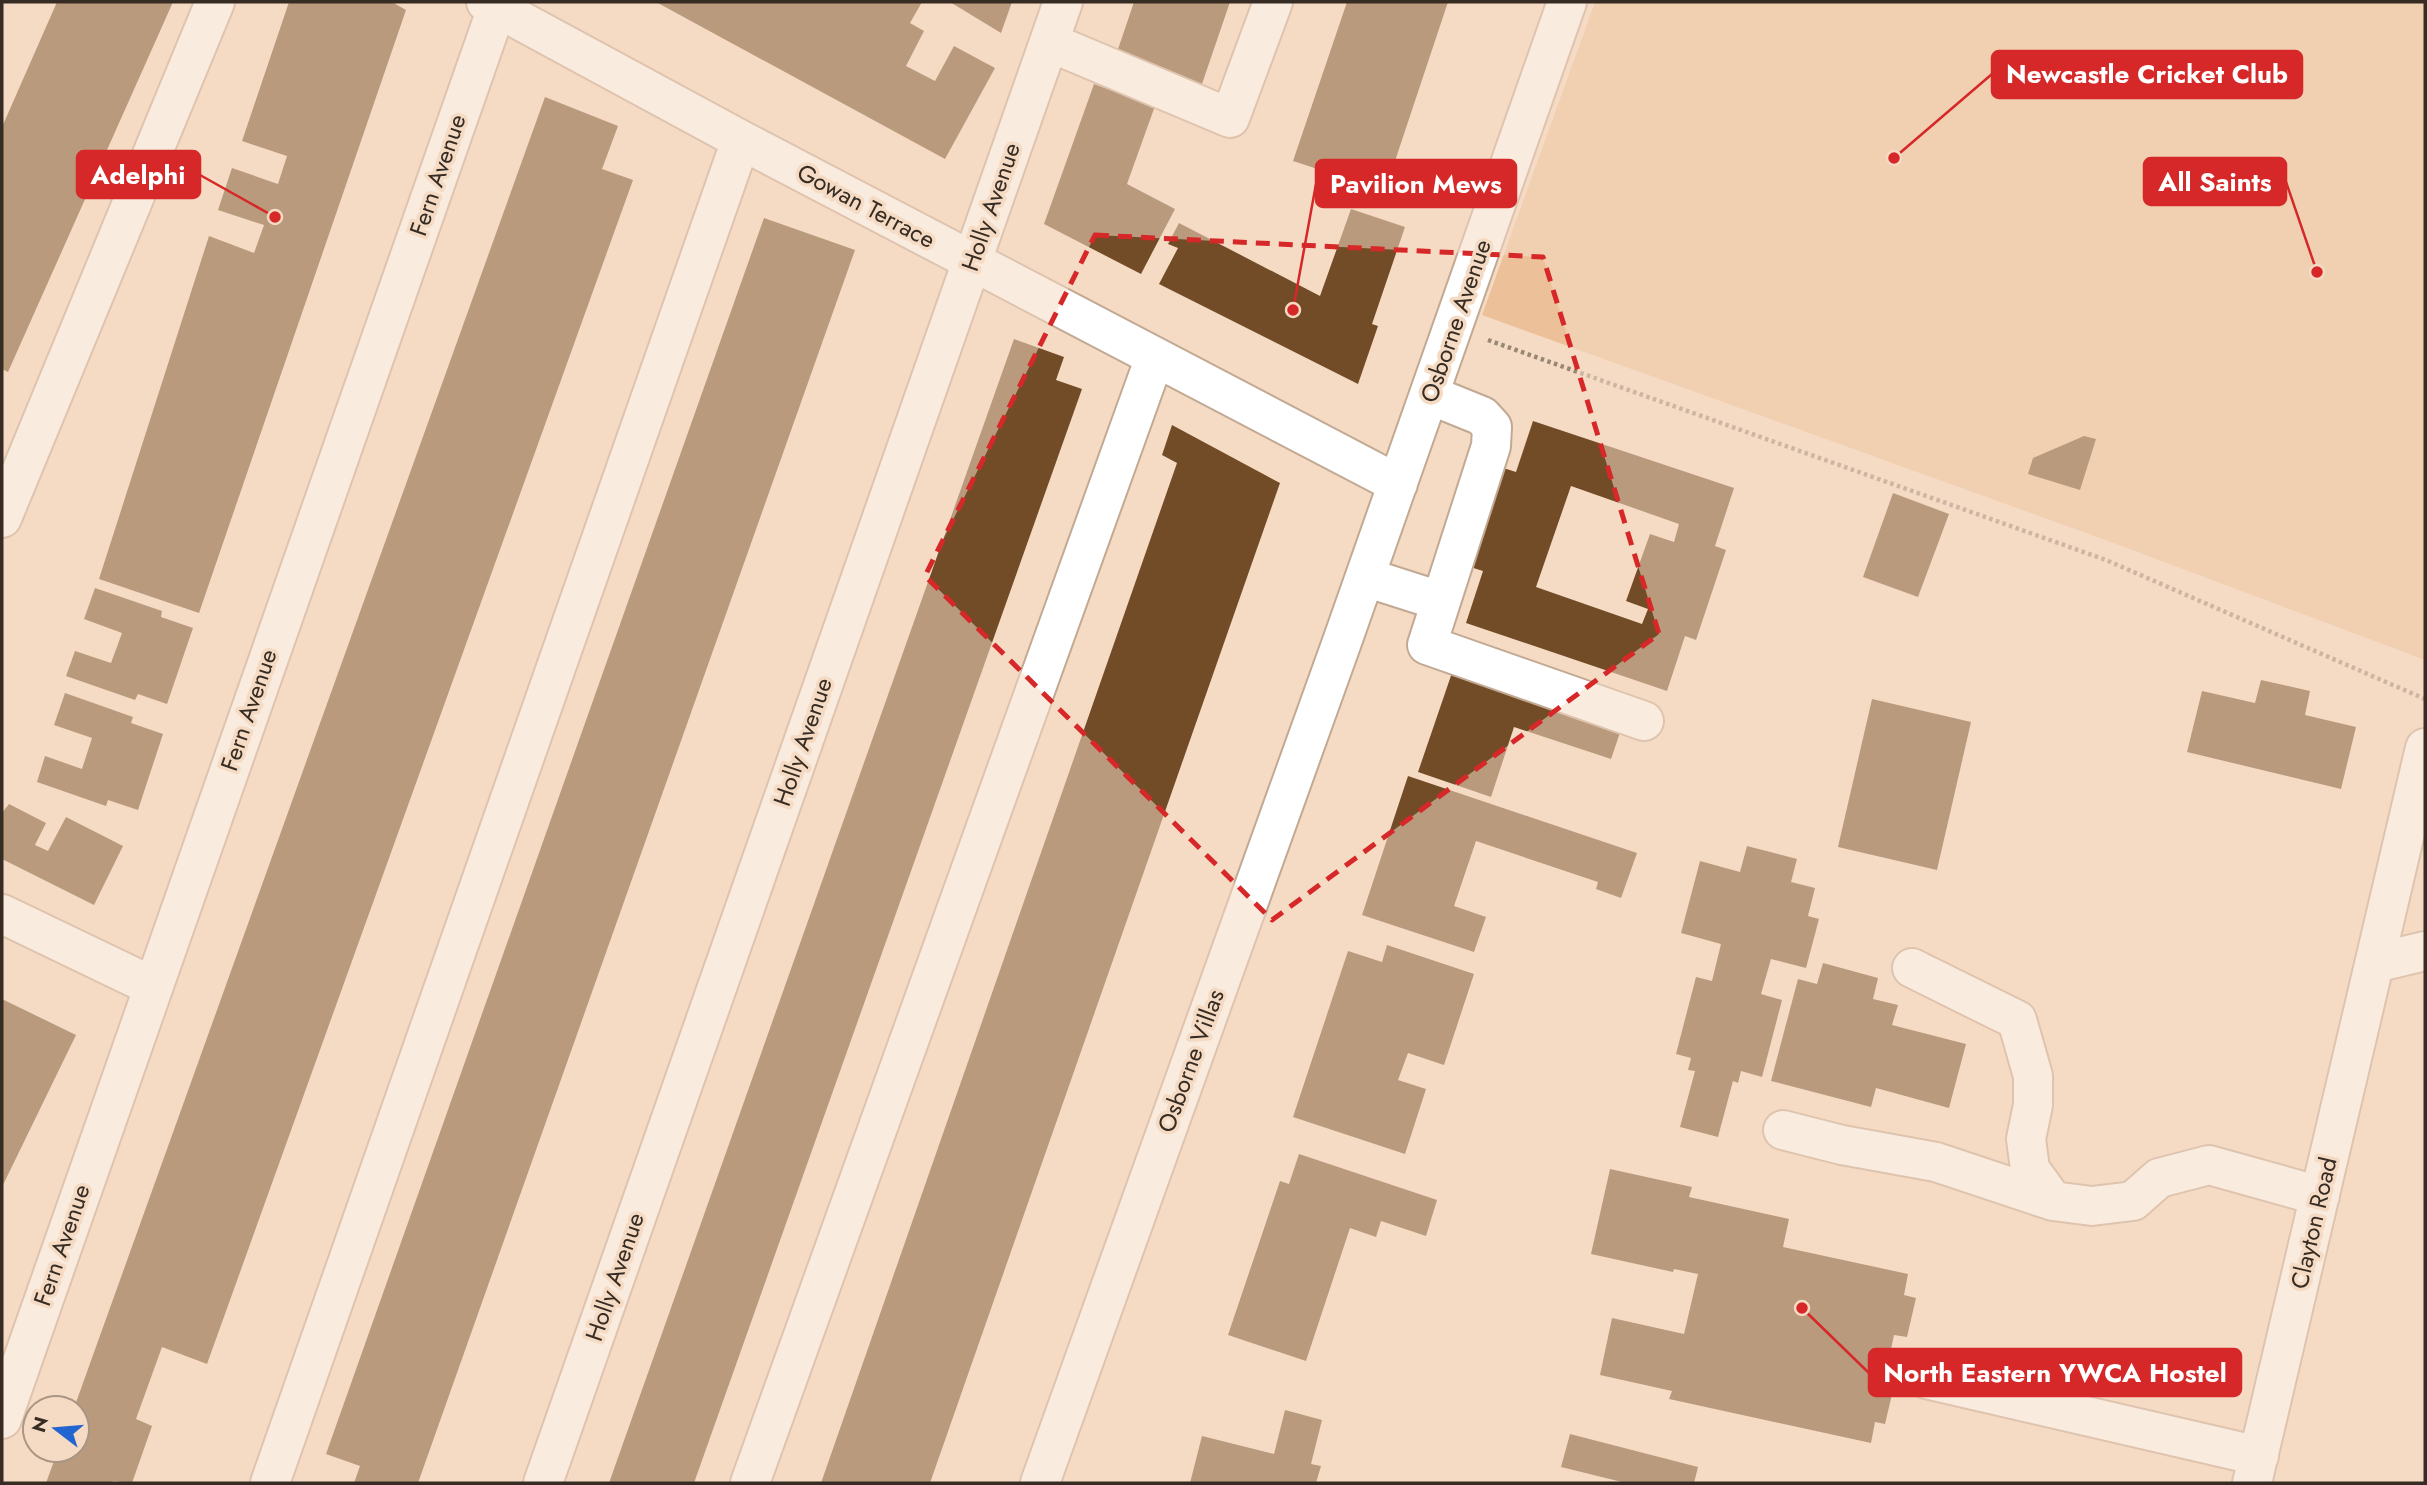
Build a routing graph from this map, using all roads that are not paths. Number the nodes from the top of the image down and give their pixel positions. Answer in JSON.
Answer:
{"nodes":[{"id":1,"x":215,"y":2,"type":"edge"},
{"id":2,"x":1063,"y":2,"type":"edge"},
{"id":3,"x":1273,"y":2,"type":"edge"},
{"id":4,"x":1567,"y":2,"type":"edge"},
{"id":5,"x":494,"y":4,"type":"edge"},
{"id":6,"x":1049,"y":42,"type":"junction"},
{"id":7,"x":741,"y":140,"type":"junction"},
{"id":8,"x":972,"y":261,"type":"junction"},
{"id":9,"x":1155,"y":357,"type":"junction"},
{"id":10,"x":1430,"y":395,"type":"junction"},
{"id":11,"x":1398,"y":484,"type":"junction"},
{"id":12,"x":2,"y":519,"type":"edge"},
{"id":13,"x":1365,"y":577,"type":"junction"},
{"id":14,"x":1440,"y":601,"type":"junction"},
{"id":15,"x":1343,"y":639,"type":"joint"},
{"id":16,"x":1644,"y":721,"type":"dead end"},
{"id":17,"x":2425,"y":748,"type":"edge"},
{"id":18,"x":2,"y":914,"type":"edge"},
{"id":19,"x":2425,"y":951,"type":"edge"},
{"id":20,"x":2375,"y":963,"type":"junction"},
{"id":21,"x":1912,"y":968,"type":"dead end"},
{"id":22,"x":152,"y":986,"type":"junction"},
{"id":23,"x":1783,"y":1130,"type":"dead end"},
{"id":24,"x":2320,"y":1196,"type":"junction"},
{"id":25,"x":2053,"y":1201,"type":"junction"},
{"id":26,"x":1926,"y":1380,"type":"dead end"},
{"id":27,"x":2,"y":1419,"type":"edge"},
{"id":28,"x":2256,"y":1470,"type":"edge"},
{"id":29,"x":270,"y":1483,"type":"edge"},
{"id":30,"x":543,"y":1483,"type":"edge"},
{"id":31,"x":750,"y":1483,"type":"edge"},
{"id":32,"x":1040,"y":1483,"type":"edge"}],
"edges":[{"from":1,"to":12,"type":"street"},
{"from":2,"to":6,"type":"street","name":"Holly Avenue"},
{"from":3,"to":6,"type":"street"},
{"from":4,"to":10,"type":"street","name":"Osborne Avenue"},
{"from":5,"to":7,"type":"street","name":"Gowan Terrace"},
{"from":5,"to":22,"type":"street","name":"Fern Avenue"},
{"from":6,"to":8,"type":"street","name":"Holly Avenue"},
{"from":7,"to":8,"type":"street","name":"Gowan Terrace"},
{"from":7,"to":29,"type":"street"},
{"from":8,"to":9,"type":"street","name":"Gowan Terrace"},
{"from":8,"to":30,"type":"street","name":"Holly Avenue"},
{"from":9,"to":11,"type":"street","name":"Gowan Terrace"},
{"from":9,"to":31,"type":"street"},
{"from":10,"to":11,"type":"street","name":"Osborne Avenue"},
{"from":10,"to":14,"type":"street"},
{"from":11,"to":13,"type":"street","name":"Osborne Avenue"},
{"from":13,"to":14,"type":"street"},
{"from":13,"to":15,"type":"street","name":"Osborne Avenue"},
{"from":14,"to":16,"type":"street"},
{"from":15,"to":32,"type":"street","name":"Osborne Villas"},
{"from":17,"to":20,"type":"street","name":"Clayton Road"},
{"from":18,"to":22,"type":"street"},
{"from":19,"to":20,"type":"street"},
{"from":20,"to":24,"type":"street","name":"Clayton Road"},
{"from":21,"to":25,"type":"street"},
{"from":22,"to":27,"type":"street","name":"Fern Avenue"},
{"from":23,"to":25,"type":"street"},
{"from":24,"to":25,"type":"street"},
{"from":24,"to":28,"type":"street","name":"Clayton Road"},
{"from":26,"to":28,"type":"street"}]}
